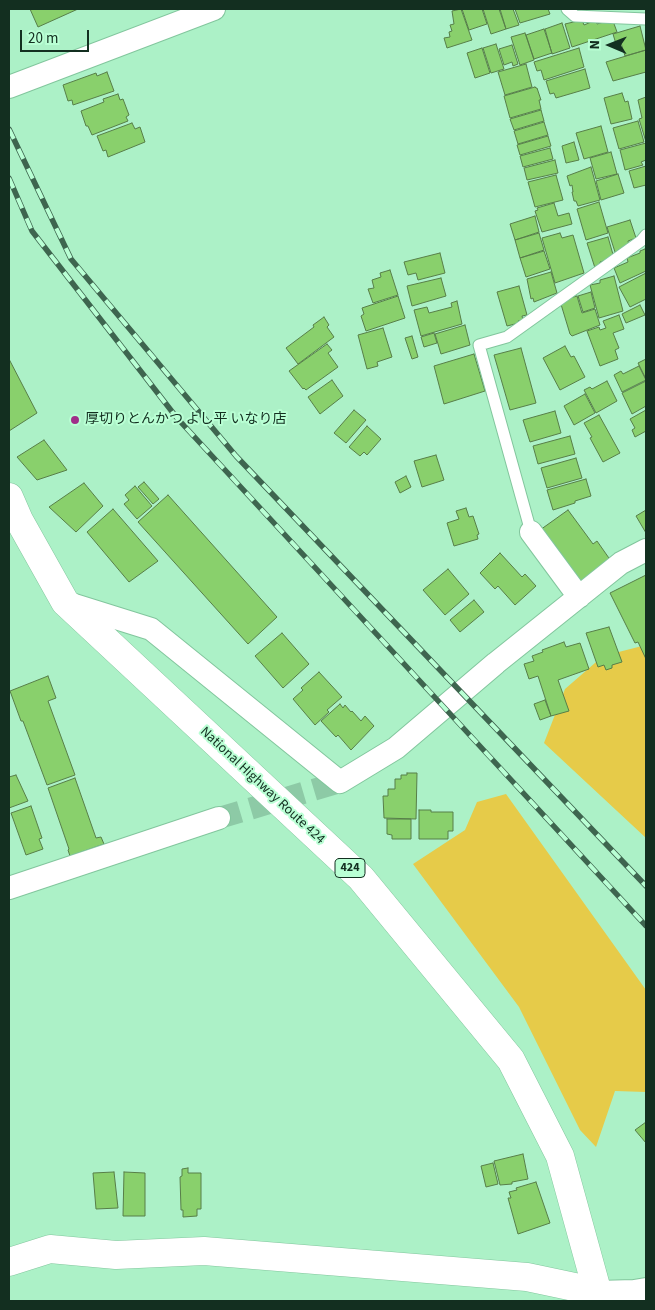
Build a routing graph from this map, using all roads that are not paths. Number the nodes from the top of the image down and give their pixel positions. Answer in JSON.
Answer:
{"nodes":[{"id":1,"x":214,"y":9,"type":"edge"},
{"id":2,"x":567,"y":9,"type":"edge"},
{"id":3,"x":646,"y":19,"type":"edge"},
{"id":4,"x":9,"y":87,"type":"edge"},
{"id":5,"x":646,"y":235,"type":"edge"},
{"id":6,"x":12,"y":514,"type":"edge"},
{"id":7,"x":531,"y":532,"type":"joint"},
{"id":8,"x":646,"y":550,"type":"edge"},
{"id":9,"x":580,"y":597,"type":"junction"},
{"id":10,"x":65,"y":602,"type":"junction"},
{"id":11,"x":219,"y":818,"type":"tunnel mouth"},
{"id":12,"x":9,"y":888,"type":"edge"},
{"id":13,"x":9,"y":1262,"type":"edge"},
{"id":14,"x":646,"y":1289,"type":"edge"},
{"id":15,"x":599,"y":1296,"type":"edge"}],
"edges":[{"from":1,"to":4,"type":"street"},
{"from":2,"to":3,"type":"lane"},
{"from":5,"to":7,"type":"lane"},
{"from":6,"to":10,"type":"main road","name":"National Highway Route 424","number":"424"},
{"from":7,"to":9,"type":"street"},
{"from":8,"to":9,"type":"street"},
{"from":9,"to":10,"type":"street"},
{"from":10,"to":15,"type":"main road","name":"National Highway Route 424","number":"424"},
{"from":11,"to":12,"type":"street"},
{"from":13,"to":15,"type":"main road"},
{"from":14,"to":15,"type":"street"}]}
